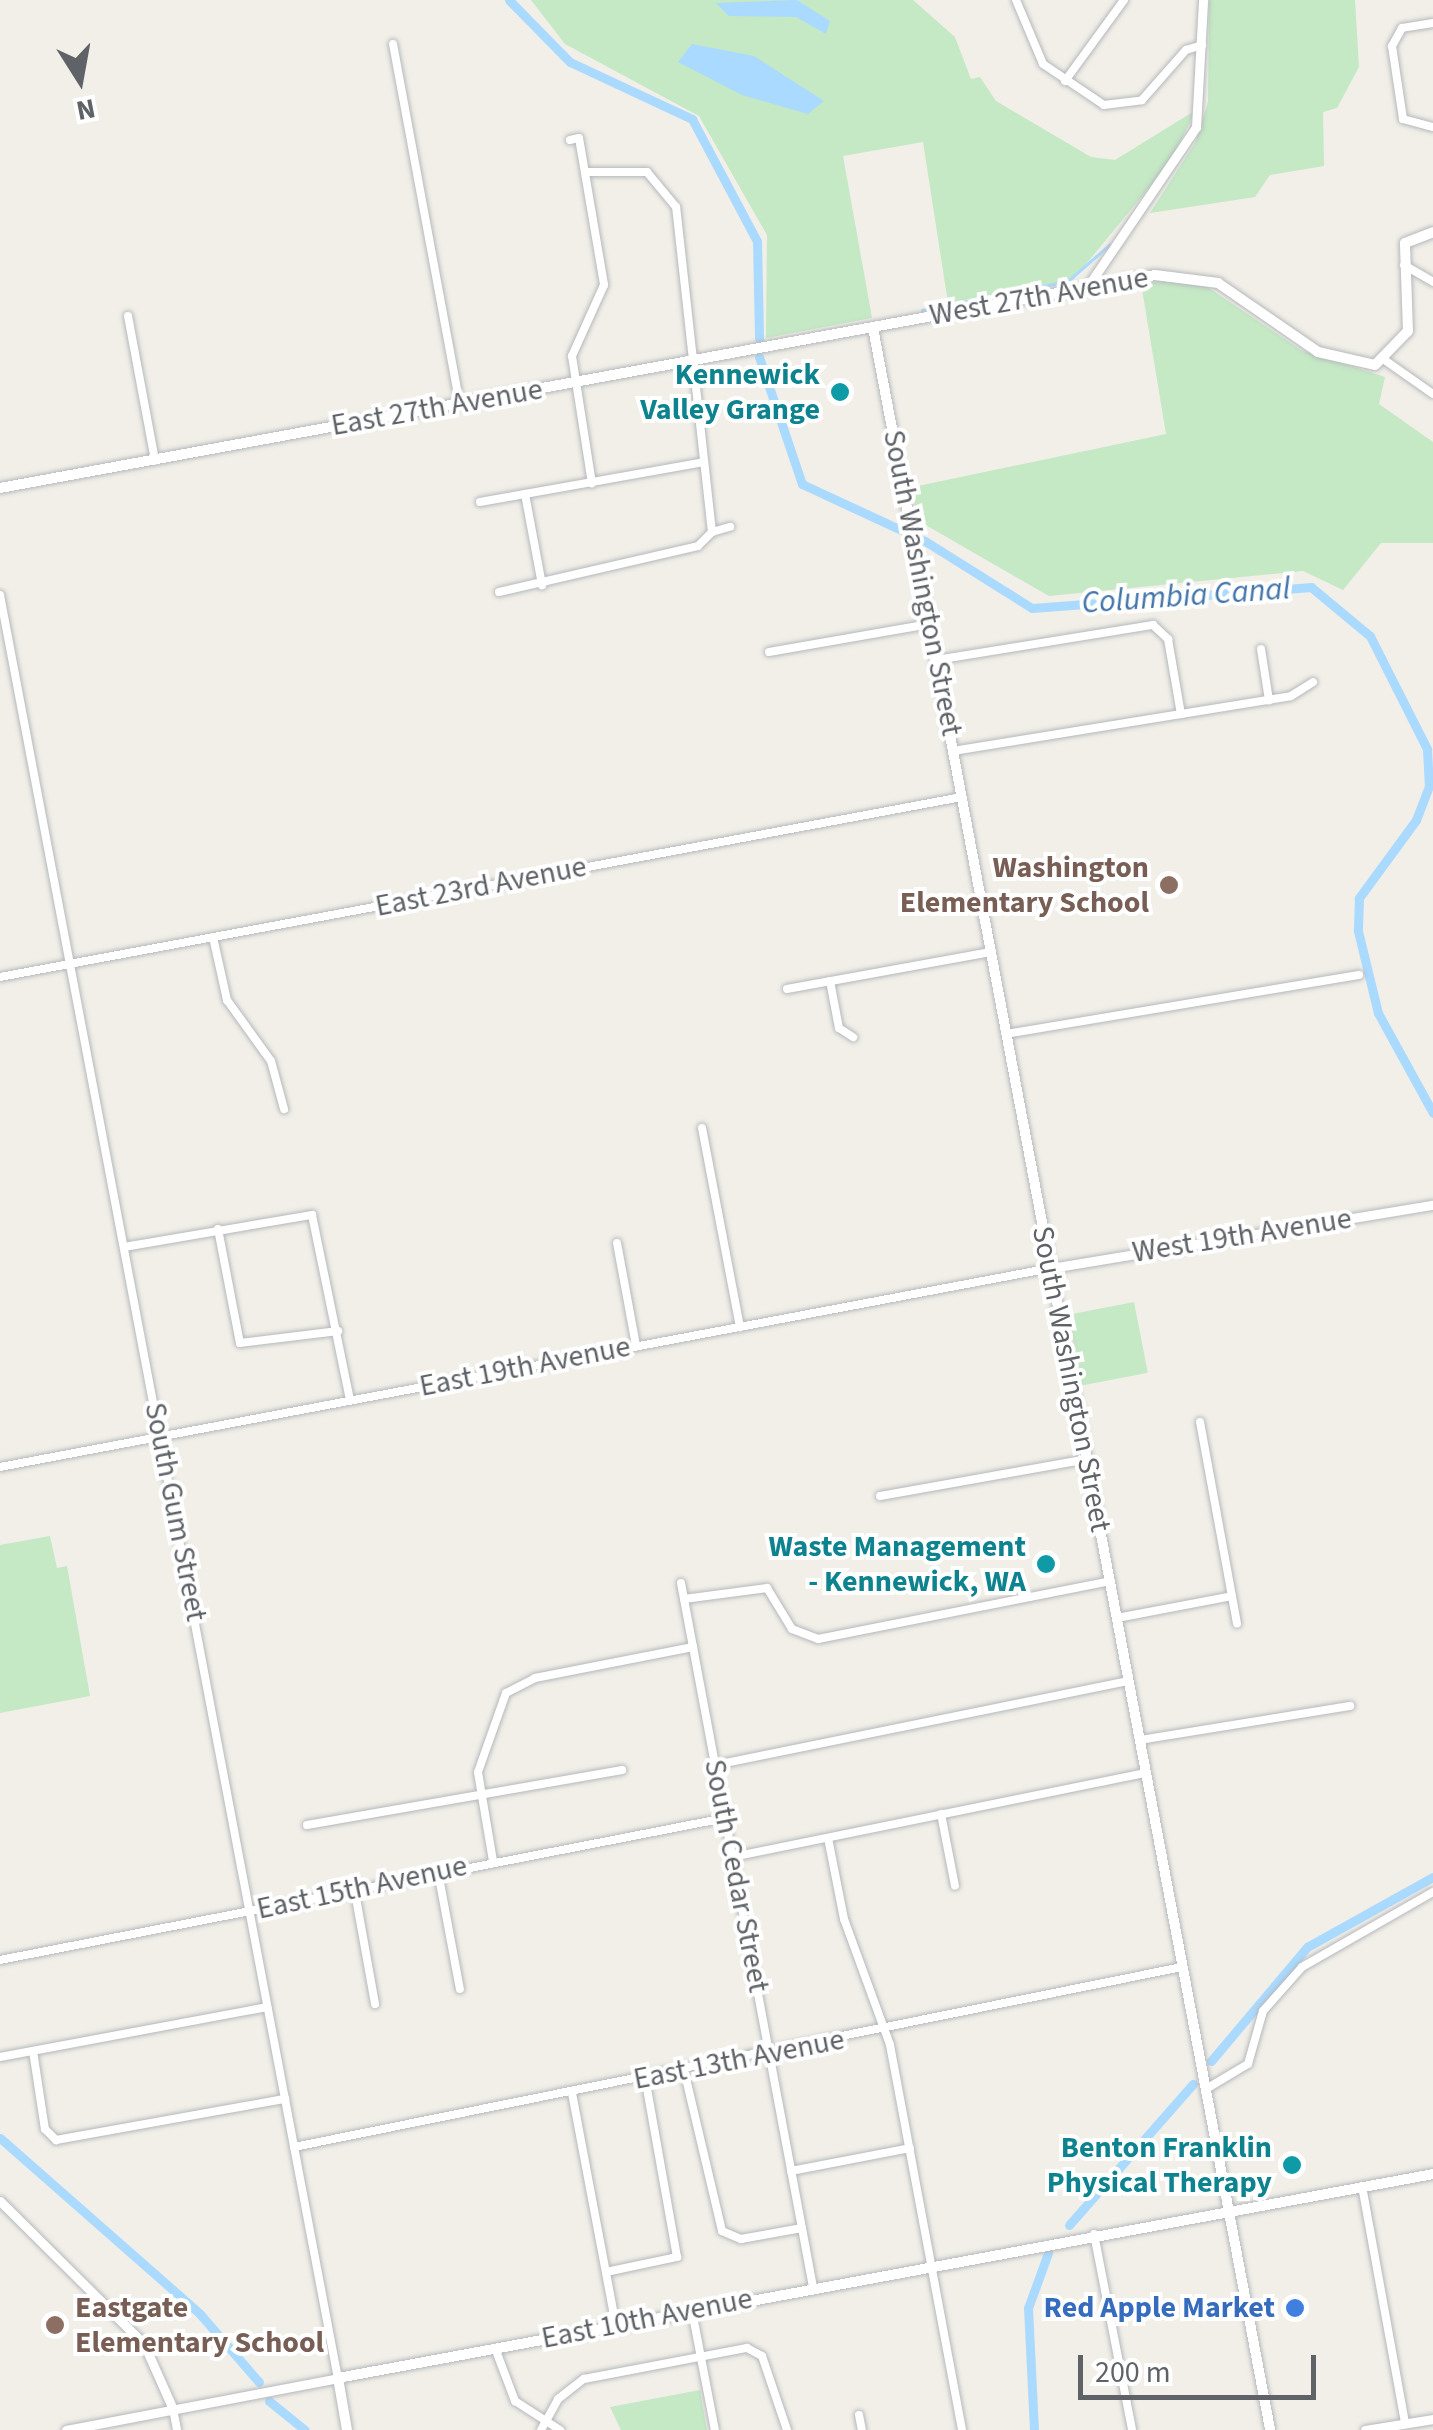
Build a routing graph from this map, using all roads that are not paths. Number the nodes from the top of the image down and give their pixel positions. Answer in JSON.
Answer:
{"nodes":[{"id":1,"x":1016,"y":0,"type":"edge"},
{"id":2,"x":1124,"y":0,"type":"edge"},
{"id":3,"x":1203,"y":0,"type":"edge"},
{"id":4,"x":1433,"y":22,"type":"edge"},
{"id":5,"x":394,"y":44,"type":"dead end"},
{"id":6,"x":1202,"y":45,"type":"junction"},
{"id":7,"x":1065,"y":81,"type":"junction"},
{"id":8,"x":1433,"y":127,"type":"edge"},
{"id":9,"x":570,"y":140,"type":"dead end"},
{"id":10,"x":586,"y":172,"type":"junction"},
{"id":11,"x":1433,"y":232,"type":"edge"},
{"id":12,"x":1404,"y":266,"type":"junction"},
{"id":13,"x":1433,"y":282,"type":"edge"},
{"id":14,"x":1088,"y":286,"type":"junction"},
{"id":15,"x":128,"y":316,"type":"dead end"},
{"id":16,"x":873,"y":328,"type":"junction"},
{"id":17,"x":698,"y":360,"type":"junction"},
{"id":18,"x":1386,"y":361,"type":"junction"},
{"id":19,"x":574,"y":383,"type":"junction"},
{"id":20,"x":1433,"y":394,"type":"edge"},
{"id":21,"x":460,"y":404,"type":"junction"},
{"id":22,"x":155,"y":460,"type":"junction"},
{"id":23,"x":700,"y":463,"type":"junction"},
{"id":24,"x":592,"y":483,"type":"junction"},
{"id":25,"x":0,"y":488,"type":"edge"},
{"id":26,"x":525,"y":494,"type":"junction"},
{"id":27,"x":480,"y":502,"type":"dead end"},
{"id":28,"x":730,"y":527,"type":"dead end"},
{"id":29,"x":711,"y":534,"type":"junction"},
{"id":30,"x":542,"y":584,"type":"junction"},
{"id":31,"x":499,"y":592,"type":"dead end"},
{"id":32,"x":0,"y":595,"type":"edge"},
{"id":33,"x":1,"y":608,"type":"edge"},
{"id":34,"x":930,"y":624,"type":"junction"},
{"id":35,"x":1261,"y":649,"type":"dead end"},
{"id":36,"x":770,"y":652,"type":"dead end"},
{"id":37,"x":936,"y":660,"type":"junction"},
{"id":38,"x":1313,"y":682,"type":"dead end"},
{"id":39,"x":1269,"y":700,"type":"junction"},
{"id":40,"x":1181,"y":714,"type":"junction"},
{"id":41,"x":953,"y":751,"type":"junction"},
{"id":42,"x":962,"y":797,"type":"junction"},
{"id":43,"x":213,"y":937,"type":"junction"},
{"id":44,"x":991,"y":952,"type":"junction"},
{"id":45,"x":72,"y":964,"type":"junction"},
{"id":46,"x":1359,"y":975,"type":"dead end"},
{"id":47,"x":0,"y":977,"type":"edge"},
{"id":48,"x":830,"y":981,"type":"junction"},
{"id":49,"x":788,"y":989,"type":"dead end"},
{"id":50,"x":1006,"y":1034,"type":"junction"},
{"id":51,"x":852,"y":1037,"type":"dead end"},
{"id":52,"x":284,"y":1109,"type":"dead end"},
{"id":53,"x":702,"y":1128,"type":"dead end"},
{"id":54,"x":1433,"y":1204,"type":"edge"},
{"id":55,"x":218,"y":1229,"type":"junction"},
{"id":56,"x":617,"y":1243,"type":"dead end"},
{"id":57,"x":124,"y":1248,"type":"junction"},
{"id":58,"x":1050,"y":1268,"type":"junction"},
{"id":59,"x":740,"y":1327,"type":"junction"},
{"id":60,"x":338,"y":1332,"type":"junction"},
{"id":61,"x":636,"y":1346,"type":"junction"},
{"id":62,"x":350,"y":1400,"type":"junction"},
{"id":63,"x":1200,"y":1422,"type":"dead end"},
{"id":64,"x":161,"y":1436,"type":"junction"},
{"id":65,"x":1086,"y":1459,"type":"junction"},
{"id":66,"x":0,"y":1466,"type":"edge"},
{"id":67,"x":880,"y":1496,"type":"dead end"},
{"id":68,"x":1110,"y":1582,"type":"junction"},
{"id":69,"x":681,"y":1583,"type":"dead end"},
{"id":70,"x":1232,"y":1596,"type":"junction"},
{"id":71,"x":684,"y":1600,"type":"junction"},
{"id":72,"x":1116,"y":1618,"type":"junction"},
{"id":73,"x":1237,"y":1624,"type":"dead end"},
{"id":74,"x":693,"y":1647,"type":"junction"},
{"id":75,"x":1128,"y":1681,"type":"junction"},
{"id":76,"x":1350,"y":1706,"type":"dead end"},
{"id":77,"x":1140,"y":1740,"type":"junction"},
{"id":78,"x":715,"y":1764,"type":"junction"},
{"id":79,"x":622,"y":1770,"type":"dead end"},
{"id":80,"x":1146,"y":1772,"type":"junction"},
{"id":81,"x":480,"y":1792,"type":"junction"},
{"id":82,"x":941,"y":1814,"type":"junction"},
{"id":83,"x":726,"y":1818,"type":"junction"},
{"id":84,"x":307,"y":1824,"type":"dead end"},
{"id":85,"x":828,"y":1838,"type":"junction"},
{"id":86,"x":732,"y":1857,"type":"junction"},
{"id":87,"x":493,"y":1862,"type":"junction"},
{"id":88,"x":438,"y":1872,"type":"junction"},
{"id":89,"x":955,"y":1886,"type":"dead end"},
{"id":90,"x":354,"y":1887,"type":"junction"},
{"id":91,"x":1433,"y":1892,"type":"edge"},
{"id":92,"x":249,"y":1910,"type":"junction"},
{"id":93,"x":0,"y":1960,"type":"edge"},
{"id":94,"x":1182,"y":1967,"type":"junction"},
{"id":95,"x":460,"y":1989,"type":"dead end"},
{"id":96,"x":374,"y":2004,"type":"dead end"},
{"id":97,"x":267,"y":2008,"type":"junction"},
{"id":98,"x":886,"y":2030,"type":"junction"},
{"id":99,"x":33,"y":2051,"type":"junction"},
{"id":100,"x":770,"y":2054,"type":"junction"},
{"id":101,"x":0,"y":2057,"type":"edge"},
{"id":102,"x":684,"y":2070,"type":"junction"},
{"id":103,"x":645,"y":2078,"type":"junction"},
{"id":104,"x":1206,"y":2089,"type":"junction"},
{"id":105,"x":572,"y":2093,"type":"junction"},
{"id":106,"x":285,"y":2099,"type":"junction"},
{"id":107,"x":294,"y":2146,"type":"junction"},
{"id":108,"x":910,"y":2148,"type":"junction"},
{"id":109,"x":791,"y":2170,"type":"junction"},
{"id":110,"x":1433,"y":2174,"type":"edge"},
{"id":111,"x":1362,"y":2186,"type":"junction"},
{"id":112,"x":0,"y":2201,"type":"edge"},
{"id":113,"x":1228,"y":2208,"type":"junction"},
{"id":114,"x":802,"y":2228,"type":"junction"},
{"id":115,"x":1094,"y":2234,"type":"junction"},
{"id":116,"x":931,"y":2265,"type":"junction"},
{"id":117,"x":606,"y":2272,"type":"junction"},
{"id":118,"x":813,"y":2287,"type":"junction"},
{"id":119,"x":692,"y":2310,"type":"junction"},
{"id":120,"x":616,"y":2325,"type":"junction"},
{"id":121,"x":495,"y":2348,"type":"junction"},
{"id":122,"x":701,"y":2356,"type":"junction"},
{"id":123,"x":338,"y":2378,"type":"junction"},
{"id":124,"x":173,"y":2409,"type":"junction"},
{"id":125,"x":859,"y":2415,"type":"dead end"},
{"id":126,"x":1433,"y":2419,"type":"edge"},
{"id":127,"x":543,"y":2426,"type":"edge"},
{"id":128,"x":1406,"y":2427,"type":"edge"},
{"id":129,"x":67,"y":2430,"type":"edge"},
{"id":130,"x":176,"y":2430,"type":"edge"},
{"id":131,"x":347,"y":2430,"type":"edge"},
{"id":132,"x":560,"y":2430,"type":"edge"},
{"id":133,"x":715,"y":2430,"type":"edge"},
{"id":134,"x":787,"y":2430,"type":"edge"},
{"id":135,"x":862,"y":2430,"type":"edge"},
{"id":136,"x":962,"y":2430,"type":"edge"},
{"id":137,"x":1132,"y":2430,"type":"edge"},
{"id":138,"x":1270,"y":2430,"type":"edge"},
{"id":139,"x":1365,"y":2430,"type":"edge"}],
"edges":[{"from":1,"to":7,"type":"street"},
{"from":2,"to":7,"type":"street"},
{"from":3,"to":6,"type":"street"},
{"from":4,"to":8,"type":"street"},
{"from":5,"to":21,"type":"street"},
{"from":6,"to":7,"type":"street"},
{"from":6,"to":14,"type":"street"},
{"from":9,"to":10,"type":"street"},
{"from":10,"to":17,"type":"street"},
{"from":10,"to":19,"type":"street"},
{"from":11,"to":12,"type":"main road"},
{"from":12,"to":13,"type":"street"},
{"from":12,"to":18,"type":"main road"},
{"from":14,"to":16,"type":"main road","name":"West 27th Avenue"},
{"from":14,"to":18,"type":"main road","name":"West 27th Avenue"},
{"from":15,"to":22,"type":"street"},
{"from":16,"to":17,"type":"main road","name":"East 27th Avenue"},
{"from":16,"to":34,"type":"main road","name":"South Washington Street"},
{"from":17,"to":19,"type":"main road","name":"East 27th Avenue"},
{"from":17,"to":23,"type":"street"},
{"from":18,"to":20,"type":"street"},
{"from":19,"to":21,"type":"main road","name":"East 27th Avenue"},
{"from":19,"to":24,"type":"street"},
{"from":21,"to":22,"type":"main road","name":"East 27th Avenue"},
{"from":22,"to":25,"type":"main road","name":"East 27th Avenue"},
{"from":23,"to":24,"type":"street"},
{"from":23,"to":29,"type":"street"},
{"from":24,"to":26,"type":"street"},
{"from":26,"to":27,"type":"street"},
{"from":26,"to":30,"type":"street"},
{"from":28,"to":29,"type":"street"},
{"from":29,"to":30,"type":"street"},
{"from":30,"to":31,"type":"street"},
{"from":32,"to":33,"type":"street","name":"South Gum Street"},
{"from":33,"to":45,"type":"street","name":"South Gum Street"},
{"from":34,"to":36,"type":"street"},
{"from":34,"to":37,"type":"main road","name":"South Washington Street"},
{"from":35,"to":39,"type":"street"},
{"from":37,"to":40,"type":"street"},
{"from":37,"to":41,"type":"main road","name":"South Washington Street"},
{"from":38,"to":39,"type":"street"},
{"from":39,"to":40,"type":"street"},
{"from":40,"to":41,"type":"street"},
{"from":41,"to":42,"type":"main road","name":"South Washington Street"},
{"from":42,"to":43,"type":"street","name":"East 23rd Avenue"},
{"from":42,"to":44,"type":"main road","name":"South Washington Street"},
{"from":43,"to":45,"type":"street","name":"East 23rd Avenue"},
{"from":43,"to":52,"type":"street"},
{"from":44,"to":48,"type":"street"},
{"from":44,"to":50,"type":"main road","name":"South Washington Street"},
{"from":45,"to":47,"type":"street","name":"East 23rd Avenue"},
{"from":45,"to":57,"type":"street","name":"South Gum Street"},
{"from":46,"to":50,"type":"street"},
{"from":48,"to":49,"type":"street"},
{"from":48,"to":51,"type":"street"},
{"from":50,"to":58,"type":"main road","name":"South Washington Street"},
{"from":53,"to":59,"type":"street"},
{"from":54,"to":58,"type":"street","name":"West 19th Avenue"},
{"from":55,"to":57,"type":"street"},
{"from":55,"to":60,"type":"street"},
{"from":55,"to":60,"type":"street"},
{"from":56,"to":61,"type":"street"},
{"from":57,"to":64,"type":"street","name":"South Gum Street"},
{"from":58,"to":59,"type":"street","name":"East 19th Avenue"},
{"from":58,"to":65,"type":"main road","name":"South Washington Street"},
{"from":59,"to":61,"type":"street","name":"East 19th Avenue"},
{"from":60,"to":62,"type":"street"},
{"from":61,"to":62,"type":"street","name":"East 19th Avenue"},
{"from":62,"to":64,"type":"street","name":"East 19th Avenue"},
{"from":63,"to":70,"type":"street"},
{"from":64,"to":66,"type":"street","name":"East 19th Avenue"},
{"from":64,"to":92,"type":"street","name":"South Gum Street"},
{"from":65,"to":67,"type":"street"},
{"from":65,"to":68,"type":"main road","name":"South Washington Street"},
{"from":68,"to":71,"type":"street"},
{"from":68,"to":72,"type":"main road","name":"South Washington Street"},
{"from":69,"to":71,"type":"street","name":"South Cedar Street"},
{"from":70,"to":72,"type":"street"},
{"from":70,"to":73,"type":"street"},
{"from":71,"to":74,"type":"street","name":"South Cedar Street"},
{"from":72,"to":75,"type":"main road","name":"South Washington Street"},
{"from":74,"to":78,"type":"street","name":"South Cedar Street"},
{"from":74,"to":81,"type":"street"},
{"from":75,"to":77,"type":"main road","name":"South Washington Street"},
{"from":75,"to":78,"type":"street"},
{"from":76,"to":77,"type":"street"},
{"from":77,"to":80,"type":"main road","name":"South Washington Street"},
{"from":78,"to":83,"type":"street","name":"South Cedar Street"},
{"from":79,"to":81,"type":"street"},
{"from":80,"to":82,"type":"street"},
{"from":80,"to":94,"type":"main road","name":"South Washington Street"},
{"from":81,"to":84,"type":"street"},
{"from":81,"to":87,"type":"street"},
{"from":82,"to":85,"type":"street"},
{"from":82,"to":89,"type":"street"},
{"from":83,"to":86,"type":"street","name":"South Cedar Street"},
{"from":83,"to":87,"type":"street","name":"East 15th Avenue"},
{"from":85,"to":86,"type":"street"},
{"from":85,"to":98,"type":"street"},
{"from":86,"to":100,"type":"street","name":"South Cedar Street"},
{"from":87,"to":88,"type":"street","name":"East 15th Avenue"},
{"from":88,"to":90,"type":"street","name":"East 15th Avenue"},
{"from":88,"to":95,"type":"street"},
{"from":90,"to":92,"type":"street","name":"East 15th Avenue"},
{"from":90,"to":96,"type":"street"},
{"from":91,"to":104,"type":"street"},
{"from":92,"to":93,"type":"street","name":"East 15th Avenue"},
{"from":92,"to":97,"type":"street","name":"South Gum Street"},
{"from":94,"to":98,"type":"street","name":"East 13th Avenue"},
{"from":94,"to":104,"type":"main road","name":"South Washington Street"},
{"from":97,"to":99,"type":"street"},
{"from":97,"to":106,"type":"street","name":"South Gum Street"},
{"from":98,"to":100,"type":"street","name":"East 13th Avenue"},
{"from":98,"to":108,"type":"street"},
{"from":99,"to":101,"type":"street"},
{"from":99,"to":106,"type":"street"},
{"from":100,"to":102,"type":"street","name":"East 13th Avenue"},
{"from":100,"to":109,"type":"street","name":"South Cedar Street"},
{"from":102,"to":103,"type":"street","name":"East 13th Avenue"},
{"from":102,"to":114,"type":"street"},
{"from":103,"to":105,"type":"street","name":"East 13th Avenue"},
{"from":103,"to":117,"type":"street"},
{"from":104,"to":113,"type":"main road","name":"South Washington Street"},
{"from":105,"to":107,"type":"street","name":"East 13th Avenue"},
{"from":105,"to":117,"type":"street"},
{"from":106,"to":107,"type":"street","name":"South Gum Street"},
{"from":107,"to":123,"type":"street","name":"South Gum Street"},
{"from":108,"to":109,"type":"street"},
{"from":108,"to":116,"type":"street"},
{"from":109,"to":114,"type":"street","name":"South Cedar Street"},
{"from":110,"to":111,"type":"main road","name":"East 10th Avenue"},
{"from":111,"to":113,"type":"main road","name":"East 10th Avenue"},
{"from":111,"to":128,"type":"street"},
{"from":112,"to":124,"type":"street"},
{"from":113,"to":115,"type":"main road","name":"East 10th Avenue"},
{"from":113,"to":138,"type":"main road","name":"South Washington Street"},
{"from":114,"to":118,"type":"street","name":"South Cedar Street"},
{"from":115,"to":116,"type":"main road","name":"East 10th Avenue"},
{"from":115,"to":137,"type":"street"},
{"from":116,"to":118,"type":"main road","name":"East 10th Avenue"},
{"from":116,"to":136,"type":"street"},
{"from":117,"to":120,"type":"street"},
{"from":118,"to":119,"type":"main road","name":"East 10th Avenue"},
{"from":119,"to":120,"type":"main road","name":"East 10th Avenue"},
{"from":119,"to":122,"type":"street"},
{"from":120,"to":121,"type":"main road","name":"East 10th Avenue"},
{"from":121,"to":123,"type":"main road","name":"East 10th Avenue"},
{"from":121,"to":127,"type":"street"},
{"from":122,"to":127,"type":"street"},
{"from":122,"to":133,"type":"street"},
{"from":122,"to":134,"type":"street"},
{"from":123,"to":124,"type":"street","name":"East 10th Avenue"},
{"from":123,"to":131,"type":"main road","name":"South Gum Street"},
{"from":124,"to":129,"type":"street","name":"East 10th Avenue"},
{"from":124,"to":130,"type":"street"},
{"from":125,"to":135,"type":"street"},
{"from":126,"to":128,"type":"street"},
{"from":127,"to":132,"type":"street"},
{"from":128,"to":139,"type":"street"}]}
